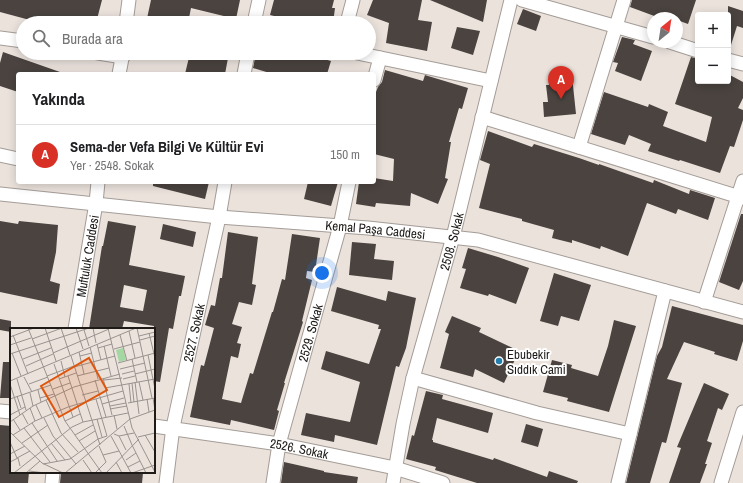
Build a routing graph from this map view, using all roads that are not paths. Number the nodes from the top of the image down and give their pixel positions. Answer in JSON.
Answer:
{"nodes":[{"id":1,"x":129,"y":0,"type":"edge"},
{"id":2,"x":258,"y":0,"type":"edge"},
{"id":3,"x":353,"y":0,"type":"edge"},
{"id":4,"x":511,"y":0,"type":"edge"},
{"id":5,"x":522,"y":0,"type":"edge"},
{"id":6,"x":624,"y":0,"type":"edge"},
{"id":7,"x":127,"y":16,"type":"edge"},
{"id":8,"x":255,"y":16,"type":"edge"},
{"id":9,"x":349,"y":16,"type":"edge"},
{"id":10,"x":616,"y":26,"type":"junction"},
{"id":11,"x":647,"y":35,"type":"edge"},
{"id":12,"x":0,"y":38,"type":"edge"},
{"id":13,"x":16,"y":41,"type":"edge"},
{"id":14,"x":683,"y":46,"type":"edge"},
{"id":15,"x":695,"y":50,"type":"edge"},
{"id":16,"x":376,"y":57,"type":"edge"},
{"id":17,"x":380,"y":58,"type":"junction"},
{"id":18,"x":122,"y":60,"type":"edge"},
{"id":19,"x":247,"y":60,"type":"edge"},
{"id":20,"x":731,"y":61,"type":"edge"},
{"id":21,"x":743,"y":64,"type":"edge"},
{"id":22,"x":119,"y":72,"type":"edge"},
{"id":23,"x":244,"y":72,"type":"edge"},
{"id":24,"x":376,"y":73,"type":"edge"},
{"id":25,"x":491,"y":81,"type":"junction"},
{"id":26,"x":482,"y":117,"type":"junction"},
{"id":27,"x":579,"y":147,"type":"junction"},
{"id":28,"x":0,"y":155,"type":"edge"},
{"id":29,"x":16,"y":159,"type":"edge"},
{"id":30,"x":743,"y":182,"type":"edge"},
{"id":31,"x":98,"y":184,"type":"edge"},
{"id":32,"x":225,"y":184,"type":"edge"},
{"id":33,"x":350,"y":184,"type":"edge"},
{"id":34,"x":0,"y":194,"type":"edge"},
{"id":35,"x":741,"y":197,"type":"edge"},
{"id":36,"x":96,"y":203,"type":"junction"},
{"id":37,"x":219,"y":217,"type":"junction"},
{"id":38,"x":340,"y":226,"type":"junction"},
{"id":39,"x":453,"y":237,"type":"junction"},
{"id":40,"x":665,"y":291,"type":"junction"},
{"id":41,"x":704,"y":302,"type":"junction"},
{"id":42,"x":743,"y":312,"type":"edge"},
{"id":43,"x":75,"y":328,"type":"edge"},
{"id":44,"x":413,"y":378,"type":"junction"},
{"id":45,"x":0,"y":411,"type":"edge"},
{"id":46,"x":10,"y":412,"type":"edge"},
{"id":47,"x":743,"y":412,"type":"edge"},
{"id":48,"x":155,"y":426,"type":"edge"},
{"id":49,"x":172,"y":427,"type":"junction"},
{"id":50,"x":630,"y":434,"type":"junction"},
{"id":51,"x":279,"y":444,"type":"junction"},
{"id":52,"x":738,"y":450,"type":"edge"},
{"id":53,"x":395,"y":468,"type":"junction"},
{"id":54,"x":54,"y":473,"type":"edge"},
{"id":55,"x":52,"y":483,"type":"edge"},
{"id":56,"x":166,"y":483,"type":"edge"},
{"id":57,"x":273,"y":483,"type":"edge"},
{"id":58,"x":393,"y":483,"type":"edge"},
{"id":59,"x":443,"y":483,"type":"edge"},
{"id":60,"x":618,"y":483,"type":"edge"},
{"id":61,"x":721,"y":483,"type":"edge"}],
"edges":[{"from":1,"to":7,"type":"street"},
{"from":2,"to":8,"type":"street"},
{"from":3,"to":9,"type":"street"},
{"from":4,"to":25,"type":"street","name":"2508. Sokak"},
{"from":5,"to":10,"type":"street"},
{"from":6,"to":10,"type":"street"},
{"from":10,"to":11,"type":"street"},
{"from":10,"to":27,"type":"street"},
{"from":12,"to":13,"type":"street"},
{"from":14,"to":15,"type":"street"},
{"from":16,"to":17,"type":"street"},
{"from":17,"to":24,"type":"street"},
{"from":17,"to":25,"type":"street"},
{"from":18,"to":22,"type":"street"},
{"from":19,"to":23,"type":"street"},
{"from":20,"to":21,"type":"street"},
{"from":25,"to":26,"type":"street","name":"2508. Sokak"},
{"from":26,"to":27,"type":"street"},
{"from":26,"to":39,"type":"street","name":"2508. Sokak"},
{"from":27,"to":35,"type":"street"},
{"from":28,"to":29,"type":"street"},
{"from":30,"to":35,"type":"street"},
{"from":31,"to":36,"type":"street","name":"Muftuluk Caddesi"},
{"from":32,"to":37,"type":"street","name":"2527. Sokak"},
{"from":33,"to":38,"type":"street","name":"2529. Sokak"},
{"from":34,"to":36,"type":"street","name":"Kemal Paşa Caddesi"},
{"from":35,"to":41,"type":"street"},
{"from":36,"to":37,"type":"street","name":"Kemal Paşa Caddesi"},
{"from":36,"to":43,"type":"street","name":"Muftuluk Caddesi"},
{"from":37,"to":38,"type":"street","name":"Kemal Paşa Caddesi"},
{"from":37,"to":49,"type":"street","name":"2527. Sokak"},
{"from":38,"to":39,"type":"street","name":"Kemal Paşa Caddesi"},
{"from":38,"to":51,"type":"street","name":"2529. Sokak"},
{"from":39,"to":40,"type":"street","name":"Kemal Paşa Caddesi"},
{"from":39,"to":44,"type":"street","name":"2508. Sokak"},
{"from":40,"to":41,"type":"street","name":"Kemal Paşa Caddesi"},
{"from":40,"to":50,"type":"street"},
{"from":41,"to":42,"type":"street","name":"Kemal Paşa Caddesi"},
{"from":44,"to":50,"type":"street"},
{"from":44,"to":53,"type":"street","name":"2508. Sokak"},
{"from":45,"to":46,"type":"street"},
{"from":47,"to":52,"type":"street"},
{"from":48,"to":49,"type":"street","name":"2526. Sokak"},
{"from":49,"to":51,"type":"street","name":"2526. Sokak"},
{"from":49,"to":56,"type":"street","name":"2527. Sokak"},
{"from":50,"to":60,"type":"street"},
{"from":51,"to":53,"type":"street","name":"2526. Sokak"},
{"from":51,"to":57,"type":"street","name":"2529. Sokak"},
{"from":52,"to":61,"type":"street"},
{"from":53,"to":58,"type":"street","name":"2508. Sokak"},
{"from":53,"to":59,"type":"street","name":"2526. Sokak"},
{"from":54,"to":55,"type":"street"}]}
